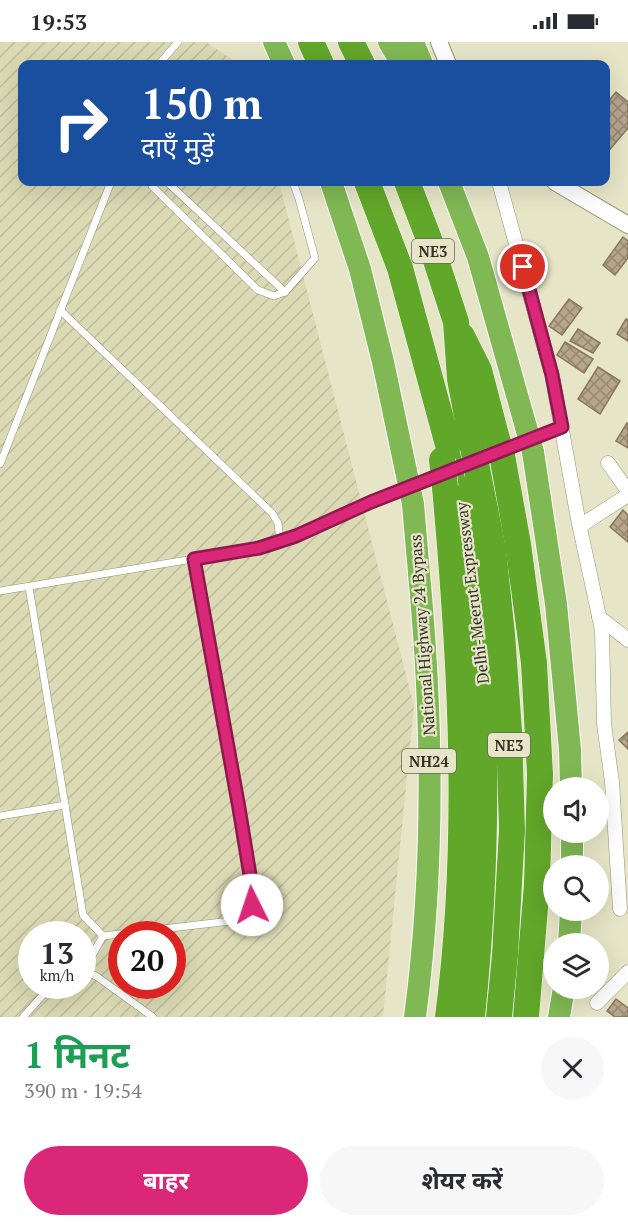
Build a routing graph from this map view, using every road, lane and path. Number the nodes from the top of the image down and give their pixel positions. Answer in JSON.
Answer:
{"nodes":[{"id":1,"x":178,"y":42,"type":"edge"},
{"id":2,"x":274,"y":42,"type":"edge"},
{"id":3,"x":311,"y":42,"type":"edge"},
{"id":4,"x":351,"y":42,"type":"edge"},
{"id":5,"x":389,"y":42,"type":"edge"},
{"id":6,"x":413,"y":42,"type":"edge"},
{"id":7,"x":439,"y":42,"type":"edge"},
{"id":8,"x":162,"y":60,"type":"edge"},
{"id":9,"x":282,"y":60,"type":"edge"},
{"id":10,"x":319,"y":60,"type":"edge"},
{"id":11,"x":360,"y":60,"type":"edge"},
{"id":12,"x":400,"y":60,"type":"edge"},
{"id":13,"x":420,"y":60,"type":"edge"},
{"id":14,"x":446,"y":60,"type":"edge"},
{"id":15,"x":109,"y":186,"type":"edge"},
{"id":16,"x":152,"y":186,"type":"edge"},
{"id":17,"x":171,"y":186,"type":"edge"},
{"id":18,"x":294,"y":186,"type":"edge"},
{"id":19,"x":333,"y":186,"type":"edge"},
{"id":20,"x":369,"y":186,"type":"edge"},
{"id":21,"x":409,"y":186,"type":"edge"},
{"id":22,"x":451,"y":186,"type":"edge"},
{"id":23,"x":464,"y":186,"type":"edge"},
{"id":24,"x":500,"y":186,"type":"edge"},
{"id":25,"x":562,"y":186,"type":"edge"},
{"id":26,"x":628,"y":225,"type":"edge"},
{"id":27,"x":466,"y":226,"type":"junction"},
{"id":28,"x":285,"y":292,"type":"junction"},
{"id":29,"x":60,"y":310,"type":"junction"},
{"id":30,"x":456,"y":322,"type":"junction"},
{"id":31,"x":562,"y":427,"type":"junction"},
{"id":32,"x":608,"y":463,"type":"dead end"},
{"id":33,"x":0,"y":464,"type":"edge"},
{"id":34,"x":459,"y":468,"type":"junction"},
{"id":35,"x":628,"y":491,"type":"edge"},
{"id":36,"x":628,"y":495,"type":"edge"},
{"id":37,"x":580,"y":526,"type":"junction"},
{"id":38,"x":280,"y":541,"type":"junction"},
{"id":39,"x":194,"y":559,"type":"junction"},
{"id":40,"x":29,"y":587,"type":"junction"},
{"id":41,"x":0,"y":591,"type":"edge"},
{"id":42,"x":600,"y":617,"type":"junction"},
{"id":43,"x":628,"y":640,"type":"edge"},
{"id":44,"x":571,"y":777,"type":"edge"},
{"id":45,"x":65,"y":805,"type":"junction"},
{"id":46,"x":0,"y":816,"type":"edge"},
{"id":47,"x":620,"y":909,"type":"dead end"},
{"id":48,"x":103,"y":936,"type":"junction"},
{"id":49,"x":96,"y":948,"type":"edge"},
{"id":50,"x":628,"y":972,"type":"edge"},
{"id":51,"x":96,"y":976,"type":"edge"},
{"id":52,"x":39,"y":999,"type":"edge"},
{"id":53,"x":562,"y":999,"type":"edge"},
{"id":54,"x":597,"y":1003,"type":"dead end"},
{"id":55,"x":22,"y":1017,"type":"edge"},
{"id":56,"x":153,"y":1017,"type":"edge"},
{"id":57,"x":415,"y":1017,"type":"edge"},
{"id":58,"x":448,"y":1017,"type":"edge"},
{"id":59,"x":472,"y":1017,"type":"edge"},
{"id":60,"x":499,"y":1017,"type":"edge"},
{"id":61,"x":526,"y":1017,"type":"edge"},
{"id":62,"x":559,"y":1017,"type":"edge"}],
"edges":[{"from":1,"to":8,"type":"lane"},
{"from":2,"to":9,"type":"highway"},
{"from":3,"to":10,"type":"highway"},
{"from":4,"to":11,"type":"highway"},
{"from":5,"to":12,"type":"highway"},
{"from":6,"to":13,"type":"highway"},
{"from":7,"to":14,"type":"street"},
{"from":15,"to":29,"type":"lane"},
{"from":16,"to":28,"type":"lane"},
{"from":17,"to":28,"type":"lane"},
{"from":18,"to":28,"type":"lane"},
{"from":19,"to":57,"type":"highway","name":"National Highway 24 Bypass","number":"NH24","bridge":true},
{"from":20,"to":34,"type":"highway","number":"NE3"},
{"from":21,"to":30,"type":"highway","name":"Delhi-Meerut Expressway","number":"NE3"},
{"from":22,"to":27,"type":"highway"},
{"from":23,"to":27,"type":"highway"},
{"from":24,"to":31,"type":"street"},
{"from":25,"to":26,"type":"street"},
{"from":27,"to":44,"type":"highway","bridge":true},
{"from":29,"to":33,"type":"lane"},
{"from":29,"to":38,"type":"lane"},
{"from":30,"to":34,"type":"highway","name":"Delhi-Meerut Expressway","number":"NE3"},
{"from":30,"to":61,"type":"highway"},
{"from":31,"to":34,"type":"lane"},
{"from":31,"to":37,"type":"street"},
{"from":32,"to":35,"type":"street"},
{"from":34,"to":38,"type":"lane"},
{"from":34,"to":58,"type":"highway"},
{"from":34,"to":59,"type":"highway","name":"Delhi-Meerut Expressway","number":"NE3"},
{"from":34,"to":60,"type":"highway","name":"Delhi-Meerut Expressway","number":"NE3"},
{"from":36,"to":37,"type":"street"},
{"from":37,"to":42,"type":"street"},
{"from":38,"to":39,"type":"lane"},
{"from":39,"to":40,"type":"lane"},
{"from":39,"to":48,"type":"lane"},
{"from":40,"to":41,"type":"lane"},
{"from":40,"to":45,"type":"lane"},
{"from":42,"to":43,"type":"street"},
{"from":42,"to":47,"type":"street"},
{"from":45,"to":46,"type":"lane"},
{"from":45,"to":48,"type":"lane"},
{"from":48,"to":49,"type":"lane"},
{"from":50,"to":54,"type":"street"},
{"from":51,"to":56,"type":"lane"},
{"from":52,"to":55,"type":"lane"},
{"from":53,"to":62,"type":"highway"}]}
